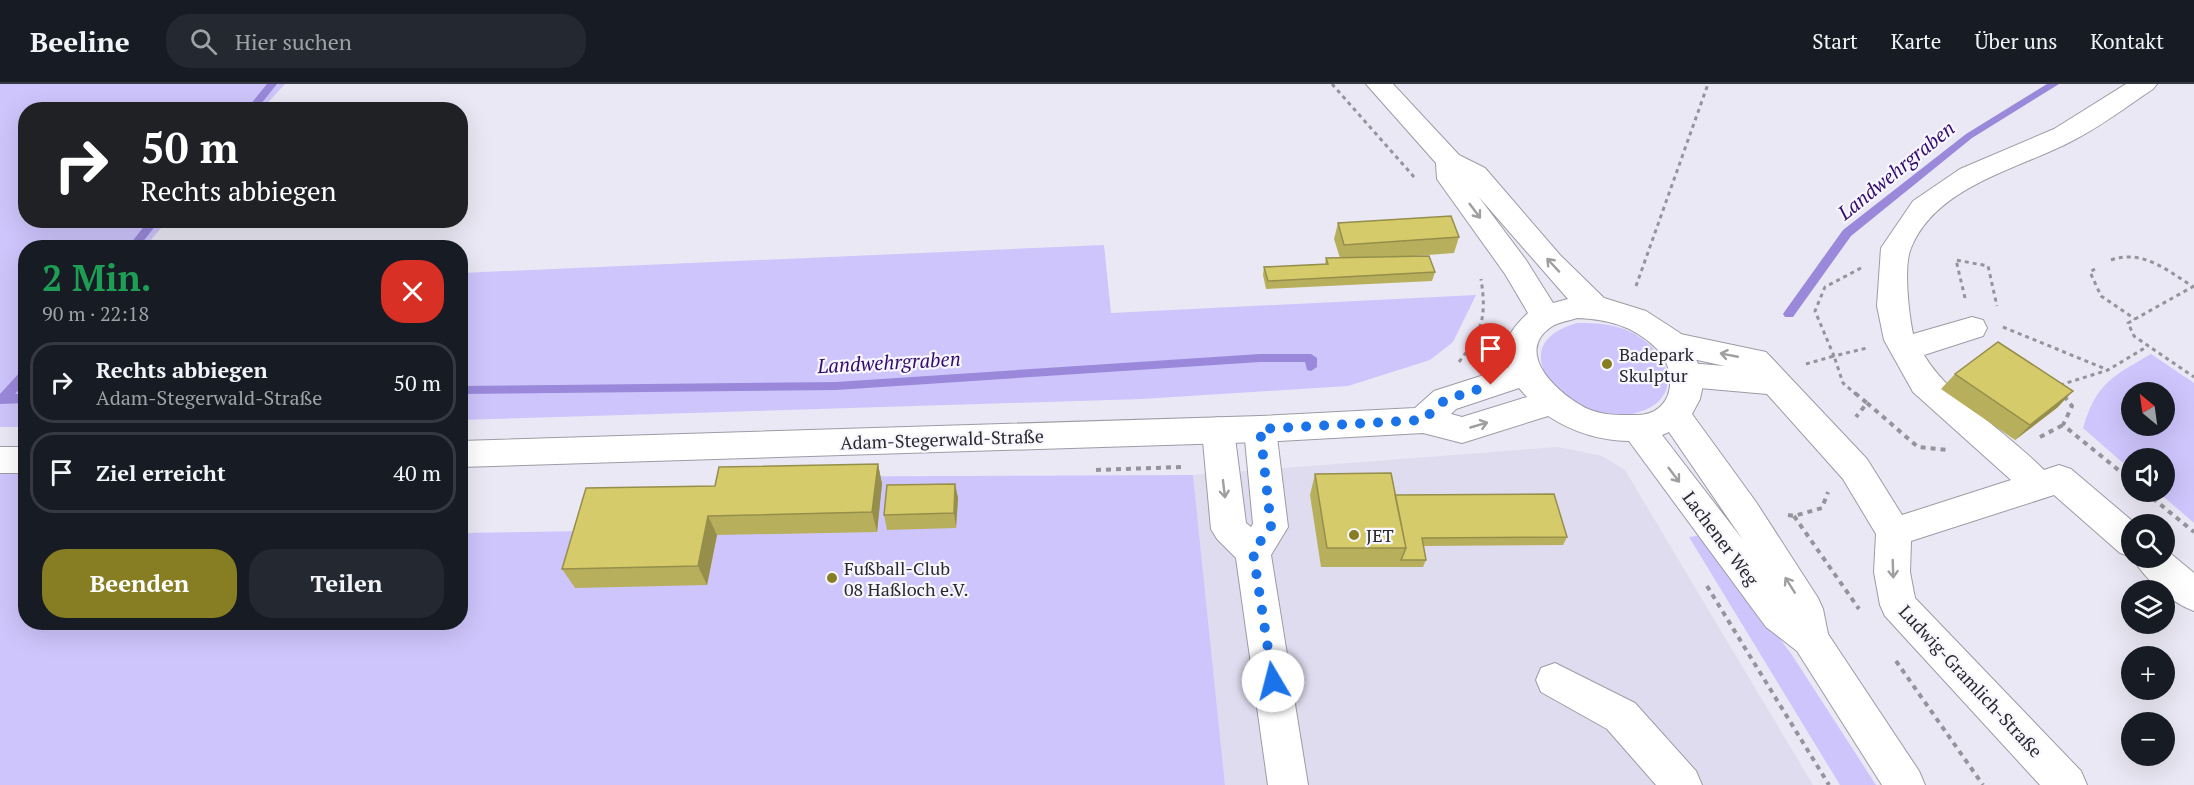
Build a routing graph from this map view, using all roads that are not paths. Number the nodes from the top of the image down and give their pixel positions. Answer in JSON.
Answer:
{"nodes":[{"id":1,"x":1379,"y":84,"type":"edge"},
{"id":2,"x":2144,"y":84,"type":"edge"},
{"id":3,"x":1449,"y":161,"type":"junction"},
{"id":4,"x":1594,"y":307,"type":"junction"},
{"id":5,"x":1545,"y":316,"type":"junction"},
{"id":6,"x":1990,"y":323,"type":"road end"},
{"id":7,"x":1671,"y":344,"type":"junction"},
{"id":8,"x":1904,"y":347,"type":"junction"},
{"id":9,"x":1526,"y":374,"type":"junction"},
{"id":10,"x":1688,"y":375,"type":"junction"},
{"id":11,"x":1776,"y":382,"type":"junction"},
{"id":12,"x":1550,"y":403,"type":"junction"},
{"id":13,"x":1674,"y":414,"type":"junction"},
{"id":14,"x":1423,"y":420,"type":"junction"},
{"id":15,"x":1260,"y":429,"type":"junction"},
{"id":16,"x":1639,"y":429,"type":"junction"},
{"id":17,"x":1219,"y":447,"type":"junction"},
{"id":18,"x":468,"y":454,"type":"edge"},
{"id":19,"x":0,"y":460,"type":"edge"},
{"id":20,"x":18,"y":460,"type":"edge"},
{"id":21,"x":2038,"y":486,"type":"junction"},
{"id":22,"x":1894,"y":532,"type":"junction"},
{"id":23,"x":2121,"y":533,"type":"edge"},
{"id":24,"x":1253,"y":552,"type":"junction"},
{"id":25,"x":2163,"y":568,"type":"edge"},
{"id":26,"x":2194,"y":595,"type":"edge"},
{"id":27,"x":1810,"y":639,"type":"junction"},
{"id":28,"x":1555,"y":680,"type":"dead end"},
{"id":29,"x":1288,"y":785,"type":"edge"},
{"id":30,"x":1682,"y":785,"type":"edge"},
{"id":31,"x":1905,"y":785,"type":"edge"},
{"id":32,"x":2067,"y":785,"type":"edge"}],
"edges":[{"from":1,"to":3,"type":"main road"},
{"from":2,"to":8,"type":"main road"},
{"from":4,"to":3,"type":"main road","one_way":true},
{"from":3,"to":5,"type":"main road","one_way":true},
{"from":4,"to":5,"type":"main road"},
{"from":4,"to":7,"type":"main road"},
{"from":5,"to":9,"type":"main road"},
{"from":6,"to":8,"type":"main road"},
{"from":7,"to":10,"type":"main road"},
{"from":11,"to":7,"type":"main road","one_way":true},
{"from":8,"to":21,"type":"main road"},
{"from":9,"to":12,"type":"main road"},
{"from":9,"to":14,"type":"main road"},
{"from":10,"to":11,"type":"main road"},
{"from":10,"to":13,"type":"main road"},
{"from":11,"to":22,"type":"main road"},
{"from":14,"to":12,"type":"main road","name":"Adam-Stegerwald-Straße","one_way":true},
{"from":12,"to":16,"type":"main road"},
{"from":13,"to":16,"type":"main road"},
{"from":27,"to":13,"type":"main road","name":"Lachener Weg","one_way":true},
{"from":14,"to":15,"type":"main road","name":"Adam-Stegerwald-Straße"},
{"from":15,"to":17,"type":"main road","name":"Adam-Stegerwald-Straße"},
{"from":15,"to":24,"type":"main road"},
{"from":16,"to":27,"type":"main road","name":"Lachener Weg","one_way":true},
{"from":17,"to":18,"type":"main road","name":"Adam-Stegerwald-Straße"},
{"from":17,"to":24,"type":"main road","one_way":true},
{"from":19,"to":20,"type":"main road"},
{"from":21,"to":22,"type":"main road"},
{"from":21,"to":23,"type":"main road"},
{"from":22,"to":32,"type":"main road","name":"Ludwig-Gramlich-Straße","one_way":true},
{"from":24,"to":29,"type":"main road"},
{"from":25,"to":26,"type":"main road"},
{"from":27,"to":31,"type":"main road","name":"Lachener Weg"},
{"from":28,"to":30,"type":"main road"}]}
